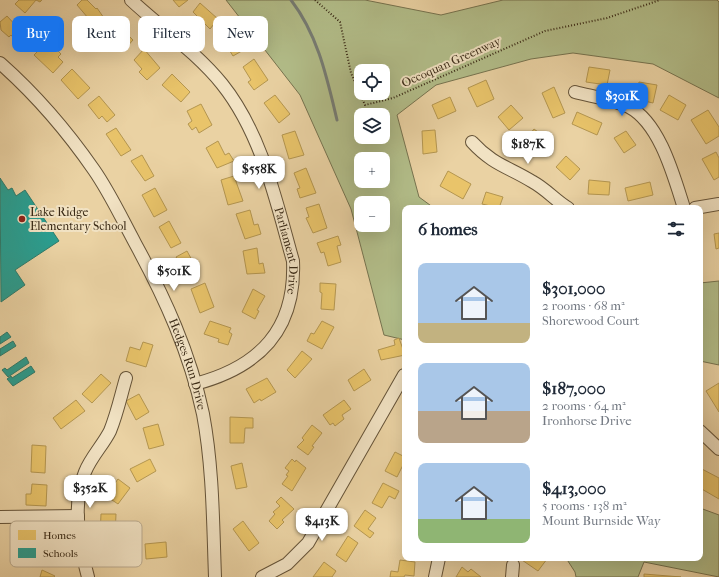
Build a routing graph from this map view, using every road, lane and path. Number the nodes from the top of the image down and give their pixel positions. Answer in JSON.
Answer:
{"nodes":[{"id":1,"x":130,"y":0,"type":"edge"},
{"id":2,"x":315,"y":0,"type":"edge"},
{"id":3,"x":660,"y":0,"type":"edge"},
{"id":4,"x":0,"y":63,"type":"edge"},
{"id":5,"x":575,"y":92,"type":"dead end"},
{"id":6,"x":472,"y":142,"type":"dead end"},
{"id":7,"x":719,"y":204,"type":"edge"},
{"id":8,"x":564,"y":205,"type":"edge"},
{"id":9,"x":683,"y":205,"type":"edge"},
{"id":10,"x":703,"y":207,"type":"edge"},
{"id":11,"x":126,"y":378,"type":"dead end"},
{"id":12,"x":402,"y":378,"type":"edge"},
{"id":13,"x":195,"y":384,"type":"junction"},
{"id":14,"x":703,"y":434,"type":"edge"},
{"id":15,"x":719,"y":449,"type":"edge"},
{"id":16,"x":78,"y":516,"type":"junction"},
{"id":17,"x":0,"y":517,"type":"edge"},
{"id":18,"x":78,"y":521,"type":"edge"},
{"id":19,"x":438,"y":561,"type":"edge"},
{"id":20,"x":513,"y":565,"type":"dead end"},
{"id":21,"x":86,"y":567,"type":"edge"},
{"id":22,"x":88,"y":577,"type":"edge"},
{"id":23,"x":215,"y":577,"type":"edge"},
{"id":24,"x":262,"y":577,"type":"edge"},
{"id":25,"x":435,"y":577,"type":"edge"},
{"id":26,"x":512,"y":577,"type":"edge"}],
"edges":[{"from":1,"to":13,"type":"street","name":"Parliament Drive"},
{"from":2,"to":3,"type":"path","name":"Occoquan Greenway"},
{"from":4,"to":13,"type":"street","name":"Hedges Run Drive"},
{"from":5,"to":9,"type":"street"},
{"from":6,"to":8,"type":"street"},
{"from":7,"to":10,"type":"street"},
{"from":11,"to":16,"type":"street"},
{"from":12,"to":24,"type":"street"},
{"from":13,"to":23,"type":"street","name":"Hedges Run Drive"},
{"from":14,"to":15,"type":"street"},
{"from":16,"to":17,"type":"street"},
{"from":16,"to":18,"type":"street"},
{"from":19,"to":25,"type":"street"},
{"from":20,"to":26,"type":"street"},
{"from":21,"to":22,"type":"street"}]}
